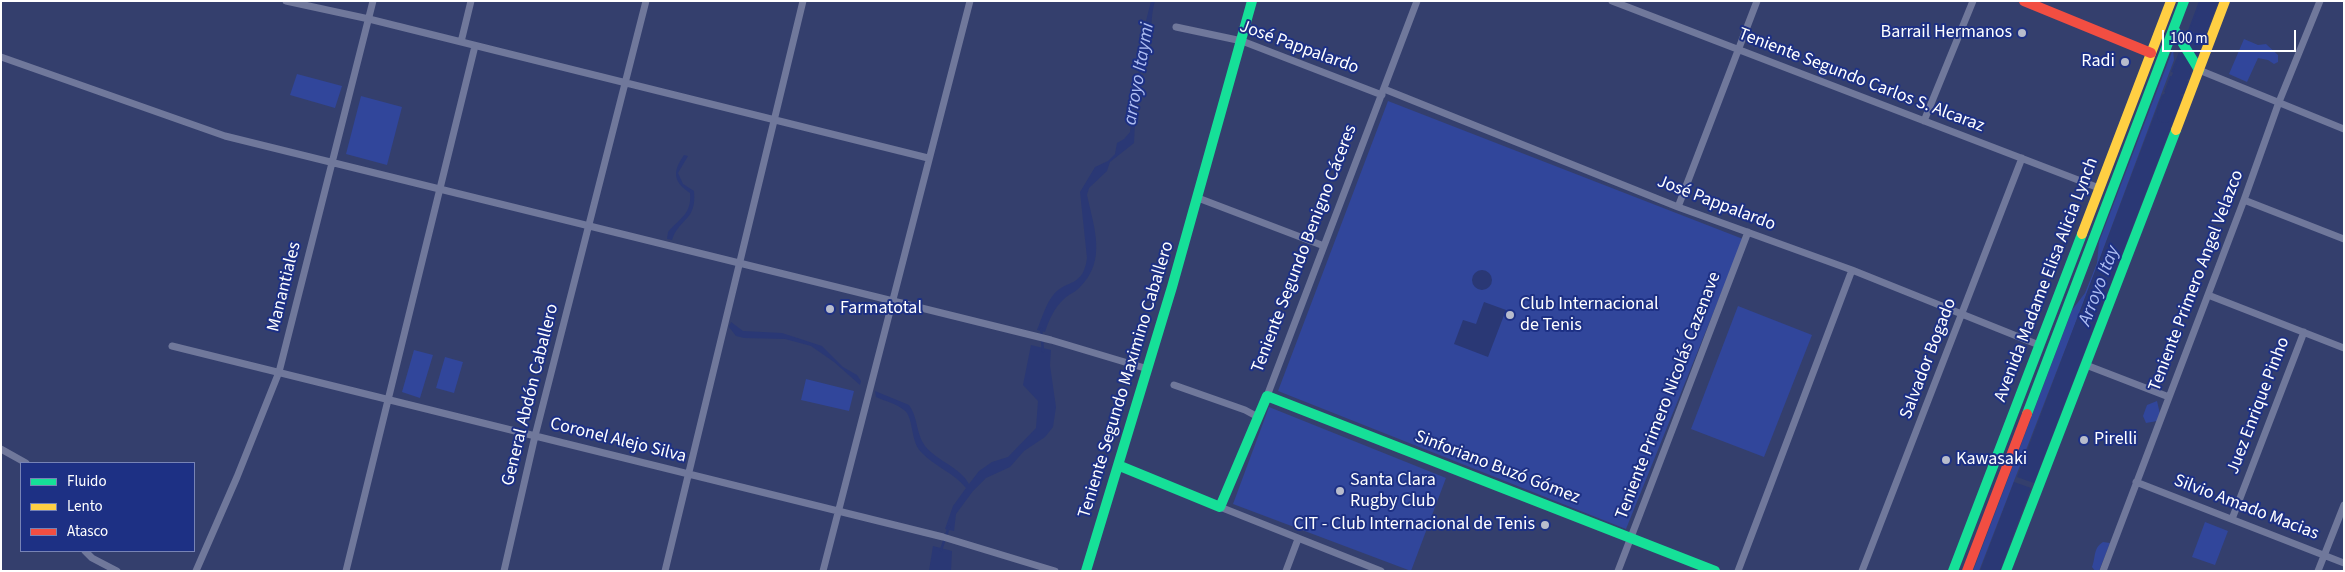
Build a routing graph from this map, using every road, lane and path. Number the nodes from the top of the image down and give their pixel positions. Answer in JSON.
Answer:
{"nodes":[{"id":1,"x":286,"y":1,"type":"edge"},
{"id":2,"x":373,"y":1,"type":"edge"},
{"id":3,"x":471,"y":1,"type":"edge"},
{"id":4,"x":646,"y":1,"type":"edge"},
{"id":5,"x":803,"y":1,"type":"edge"},
{"id":6,"x":970,"y":1,"type":"edge"},
{"id":7,"x":1252,"y":1,"type":"edge"},
{"id":8,"x":1417,"y":1,"type":"edge"},
{"id":9,"x":1612,"y":1,"type":"edge"},
{"id":10,"x":1757,"y":1,"type":"edge"},
{"id":11,"x":1973,"y":1,"type":"edge"},
{"id":12,"x":2024,"y":1,"type":"edge"},
{"id":13,"x":2171,"y":1,"type":"edge"},
{"id":14,"x":2184,"y":1,"type":"edge"},
{"id":15,"x":2225,"y":1,"type":"edge"},
{"id":16,"x":2320,"y":1,"type":"edge"},
{"id":17,"x":369,"y":20,"type":"junction"},
{"id":18,"x":1176,"y":27,"type":"dead end"},
{"id":19,"x":2174,"y":29,"type":"junction"},
{"id":20,"x":1242,"y":41,"type":"junction"},
{"id":21,"x":461,"y":42,"type":"junction"},
{"id":22,"x":476,"y":46,"type":"junction"},
{"id":23,"x":1739,"y":50,"type":"junction"},
{"id":24,"x":2151,"y":53,"type":"junction"},
{"id":25,"x":1,"y":57,"type":"edge"},
{"id":26,"x":2199,"y":70,"type":"junction"},
{"id":27,"x":625,"y":83,"type":"junction"},
{"id":28,"x":1383,"y":92,"type":"junction"},
{"id":29,"x":2279,"y":102,"type":"junction"},
{"id":30,"x":773,"y":120,"type":"junction"},
{"id":31,"x":1924,"y":121,"type":"junction"},
{"id":32,"x":2344,"y":129,"type":"edge"},
{"id":33,"x":928,"y":158,"type":"junction"},
{"id":34,"x":2022,"y":158,"type":"junction"},
{"id":35,"x":332,"y":162,"type":"junction"},
{"id":36,"x":2099,"y":188,"type":"junction"},
{"id":37,"x":440,"y":190,"type":"junction"},
{"id":38,"x":1198,"y":198,"type":"junction"},
{"id":39,"x":2244,"y":200,"type":"junction"},
{"id":40,"x":1678,"y":206,"type":"junction"},
{"id":41,"x":589,"y":227,"type":"junction"},
{"id":42,"x":1748,"y":232,"type":"junction"},
{"id":43,"x":2344,"y":239,"type":"edge"},
{"id":44,"x":1324,"y":246,"type":"junction"},
{"id":45,"x":739,"y":264,"type":"junction"},
{"id":46,"x":1852,"y":270,"type":"junction"},
{"id":47,"x":2208,"y":295,"type":"junction"},
{"id":48,"x":891,"y":301,"type":"junction"},
{"id":49,"x":1963,"y":314,"type":"junction"},
{"id":50,"x":2304,"y":332,"type":"junction"},
{"id":51,"x":2039,"y":345,"type":"junction"},
{"id":52,"x":172,"y":346,"type":"dead end"},
{"id":53,"x":2344,"y":348,"type":"edge"},
{"id":54,"x":2086,"y":365,"type":"junction"},
{"id":55,"x":1148,"y":369,"type":"junction"},
{"id":56,"x":279,"y":372,"type":"junction"},
{"id":57,"x":1174,"y":385,"type":"dead end"},
{"id":58,"x":1267,"y":396,"type":"junction"},
{"id":59,"x":2169,"y":397,"type":"junction"},
{"id":60,"x":388,"y":400,"type":"junction"},
{"id":61,"x":1258,"y":417,"type":"junction"},
{"id":62,"x":535,"y":436,"type":"junction"},
{"id":63,"x":1,"y":449,"type":"edge"},
{"id":64,"x":24,"y":462,"type":"edge"},
{"id":65,"x":1120,"y":466,"type":"junction"},
{"id":66,"x":689,"y":474,"type":"junction"},
{"id":67,"x":2136,"y":482,"type":"junction"},
{"id":68,"x":2344,"y":505,"type":"edge"},
{"id":69,"x":1220,"y":507,"type":"junction"},
{"id":70,"x":838,"y":511,"type":"junction"},
{"id":71,"x":2232,"y":519,"type":"junction"},
{"id":72,"x":1631,"y":538,"type":"junction"},
{"id":73,"x":1298,"y":539,"type":"junction"},
{"id":74,"x":86,"y":552,"type":"edge"},
{"id":75,"x":2324,"y":555,"type":"junction"},
{"id":76,"x":2344,"y":562,"type":"edge"},
{"id":77,"x":117,"y":571,"type":"edge"},
{"id":78,"x":196,"y":571,"type":"edge"},
{"id":79,"x":346,"y":571,"type":"edge"},
{"id":80,"x":504,"y":571,"type":"edge"},
{"id":81,"x":665,"y":571,"type":"edge"},
{"id":82,"x":823,"y":571,"type":"edge"},
{"id":83,"x":1055,"y":571,"type":"edge"},
{"id":84,"x":1086,"y":571,"type":"edge"},
{"id":85,"x":1286,"y":571,"type":"edge"},
{"id":86,"x":1381,"y":571,"type":"edge"},
{"id":87,"x":1618,"y":571,"type":"edge"},
{"id":88,"x":1715,"y":571,"type":"edge"},
{"id":89,"x":1738,"y":571,"type":"edge"},
{"id":90,"x":1862,"y":571,"type":"edge"},
{"id":91,"x":1953,"y":571,"type":"edge"},
{"id":92,"x":1967,"y":571,"type":"edge"},
{"id":93,"x":2006,"y":571,"type":"edge"},
{"id":94,"x":2103,"y":571,"type":"edge"},
{"id":95,"x":2318,"y":571,"type":"edge"}],
"edges":[{"from":1,"to":17,"type":"street"},
{"from":2,"to":17,"type":"street","name":"Manantiales"},
{"from":3,"to":21,"type":"street"},
{"from":4,"to":27,"type":"street","name":"General Abdón Caballero"},
{"from":5,"to":30,"type":"street"},
{"from":6,"to":33,"type":"street"},
{"from":7,"to":20,"type":"main road","name":"Teniente Segundo Maximino Caballero"},
{"from":8,"to":28,"type":"street","name":"Teniente Segundo Benigno Cáceres"},
{"from":9,"to":23,"type":"street","name":"Teniente Segundo Carlos S. Alcaraz"},
{"from":10,"to":23,"type":"street"},
{"from":11,"to":31,"type":"street"},
{"from":12,"to":24,"type":"main road"},
{"from":13,"to":24,"type":"main road","name":"Avenida Madame Elisa Alicia Lynch"},
{"from":14,"to":19,"type":"main road","name":"Avenida Madame Elisa Alicia Lynch"},
{"from":15,"to":26,"type":"main road"},
{"from":16,"to":29,"type":"street","name":"Teniente Primero Angel Velazco"},
{"from":17,"to":21,"type":"street"},
{"from":17,"to":35,"type":"street","name":"Manantiales"},
{"from":18,"to":20,"type":"street","name":"José Pappalardo"},
{"from":19,"to":26,"type":"main road"},
{"from":19,"to":92,"type":"main road","name":"Avenida Madame Elisa Alicia Lynch"},
{"from":20,"to":28,"type":"street","name":"José Pappalardo"},
{"from":20,"to":38,"type":"main road","name":"Teniente Segundo Maximino Caballero"},
{"from":21,"to":22,"type":"street"},
{"from":22,"to":27,"type":"street"},
{"from":22,"to":37,"type":"street"},
{"from":23,"to":31,"type":"street","name":"Teniente Segundo Carlos S. Alcaraz"},
{"from":23,"to":40,"type":"street"},
{"from":24,"to":36,"type":"main road","name":"Avenida Madame Elisa Alicia Lynch"},
{"from":25,"to":35,"type":"street"},
{"from":26,"to":29,"type":"street"},
{"from":26,"to":54,"type":"main road"},
{"from":27,"to":30,"type":"street"},
{"from":27,"to":41,"type":"street","name":"General Abdón Caballero"},
{"from":28,"to":40,"type":"street","name":"José Pappalardo"},
{"from":28,"to":44,"type":"street","name":"Teniente Segundo Benigno Cáceres"},
{"from":29,"to":32,"type":"street"},
{"from":29,"to":39,"type":"street","name":"Teniente Primero Angel Velazco"},
{"from":30,"to":33,"type":"street"},
{"from":30,"to":45,"type":"street"},
{"from":31,"to":34,"type":"street","name":"Teniente Segundo Carlos S. Alcaraz"},
{"from":33,"to":48,"type":"street"},
{"from":34,"to":36,"type":"street","name":"Teniente Segundo Carlos S. Alcaraz"},
{"from":34,"to":49,"type":"street","name":"Salvador Bogado"},
{"from":35,"to":37,"type":"street"},
{"from":35,"to":56,"type":"street","name":"Manantiales"},
{"from":36,"to":51,"type":"main road","name":"Avenida Madame Elisa Alicia Lynch"},
{"from":37,"to":41,"type":"street"},
{"from":37,"to":60,"type":"street"},
{"from":38,"to":44,"type":"street"},
{"from":38,"to":55,"type":"main road","name":"Teniente Segundo Maximino Caballero"},
{"from":39,"to":43,"type":"street"},
{"from":39,"to":47,"type":"street","name":"Teniente Primero Angel Velazco"},
{"from":40,"to":42,"type":"street","name":"José Pappalardo"},
{"from":41,"to":45,"type":"street"},
{"from":41,"to":62,"type":"street","name":"General Abdón Caballero"},
{"from":42,"to":46,"type":"street","name":"José Pappalardo"},
{"from":42,"to":72,"type":"street","name":"Teniente Primero Nicolás Cazenave"},
{"from":44,"to":58,"type":"street","name":"Teniente Segundo Benigno Cáceres"},
{"from":45,"to":48,"type":"street"},
{"from":45,"to":66,"type":"street"},
{"from":46,"to":49,"type":"street","name":"José Pappalardo"},
{"from":46,"to":89,"type":"street"},
{"from":47,"to":50,"type":"street"},
{"from":47,"to":59,"type":"street","name":"Teniente Primero Angel Velazco"},
{"from":48,"to":55,"type":"street"},
{"from":48,"to":70,"type":"street"},
{"from":49,"to":51,"type":"street","name":"José Pappalardo"},
{"from":49,"to":90,"type":"street","name":"Salvador Bogado"},
{"from":50,"to":53,"type":"street"},
{"from":50,"to":71,"type":"street","name":"Juez Enrique Pinho"},
{"from":51,"to":91,"type":"main road","name":"Avenida Madame Elisa Alicia Lynch"},
{"from":52,"to":56,"type":"street","name":"Coronel Alejo Silva"},
{"from":54,"to":59,"type":"street"},
{"from":54,"to":93,"type":"main road"},
{"from":55,"to":65,"type":"main road","name":"Teniente Segundo Maximino Caballero"},
{"from":56,"to":60,"type":"street","name":"Coronel Alejo Silva"},
{"from":56,"to":78,"type":"street","name":"Manantiales"},
{"from":57,"to":61,"type":"street"},
{"from":58,"to":61,"type":"main road","name":"Teniente Segundo Benigno Cáceres"},
{"from":58,"to":72,"type":"main road","name":"Sinforiano Buzó Gómez"},
{"from":59,"to":67,"type":"street","name":"Teniente Primero Angel Velazco"},
{"from":60,"to":62,"type":"street","name":"Coronel Alejo Silva"},
{"from":60,"to":79,"type":"street"},
{"from":61,"to":69,"type":"main road","name":"Teniente Segundo Benigno Cáceres"},
{"from":62,"to":66,"type":"street","name":"Coronel Alejo Silva"},
{"from":62,"to":80,"type":"street","name":"General Abdón Caballero"},
{"from":63,"to":64,"type":"street"},
{"from":65,"to":69,"type":"main road"},
{"from":65,"to":84,"type":"main road","name":"Teniente Segundo Maximino Caballero"},
{"from":66,"to":70,"type":"street","name":"Coronel Alejo Silva"},
{"from":66,"to":81,"type":"street"},
{"from":67,"to":71,"type":"street","name":"Silvio Amado Macias"},
{"from":67,"to":94,"type":"street","name":"Teniente Primero Angel Velazco"},
{"from":68,"to":75,"type":"street"},
{"from":69,"to":73,"type":"street"},
{"from":70,"to":82,"type":"street"},
{"from":70,"to":83,"type":"street","name":"Coronel Alejo Silva"},
{"from":71,"to":75,"type":"street","name":"Silvio Amado Macias"},
{"from":72,"to":87,"type":"street","name":"Teniente Primero Nicolás Cazenave"},
{"from":72,"to":88,"type":"main road","name":"Sinforiano Buzó Gómez"},
{"from":73,"to":85,"type":"street"},
{"from":73,"to":86,"type":"street"},
{"from":74,"to":77,"type":"street"},
{"from":75,"to":76,"type":"street","name":"Silvio Amado Macias"},
{"from":75,"to":95,"type":"street"}]}
